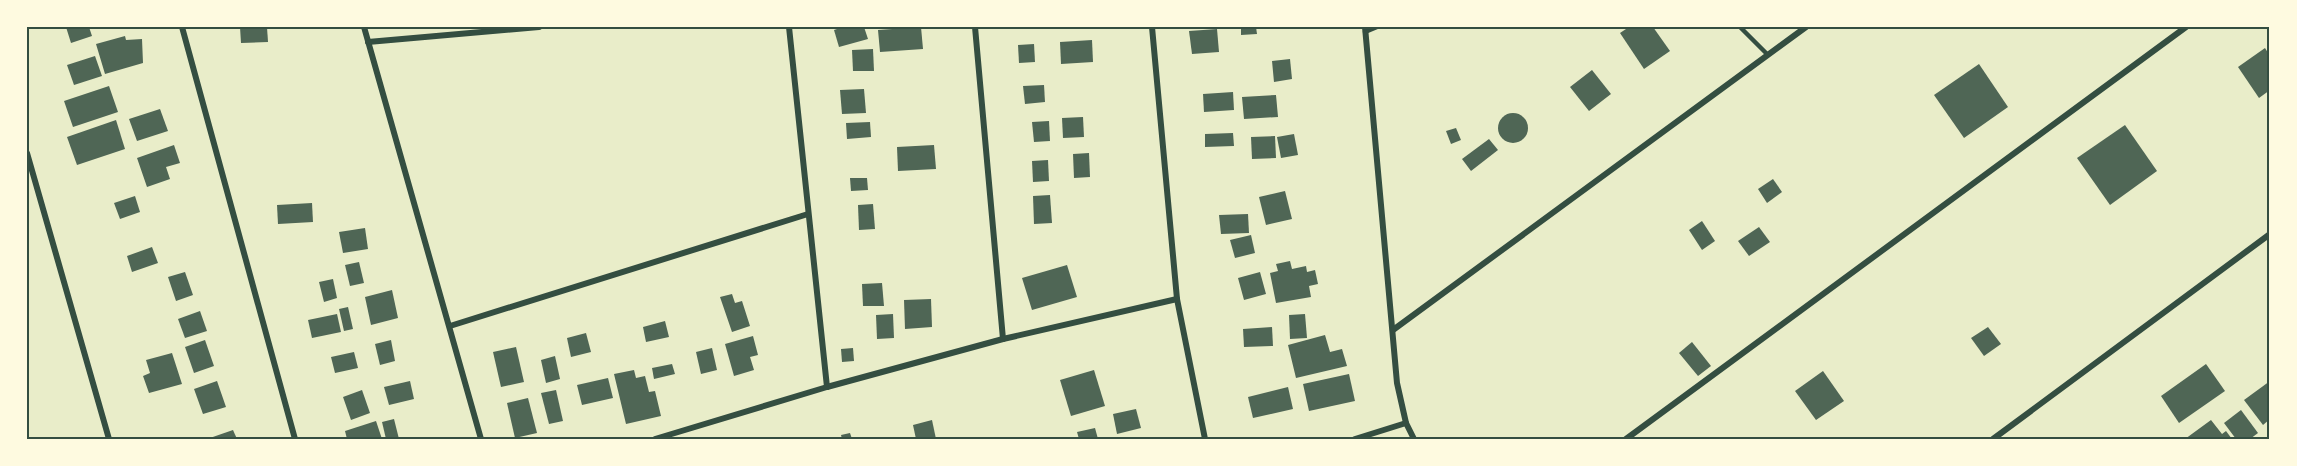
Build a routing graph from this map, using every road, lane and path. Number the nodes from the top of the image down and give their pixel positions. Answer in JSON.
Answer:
{"nodes":[{"id":1,"x":182,"y":27,"type":"edge"},
{"id":2,"x":364,"y":27,"type":"edge"},
{"id":3,"x":539,"y":27,"type":"edge"},
{"id":4,"x":789,"y":27,"type":"edge"},
{"id":5,"x":975,"y":27,"type":"edge"},
{"id":6,"x":1152,"y":27,"type":"edge"},
{"id":7,"x":1377,"y":27,"type":"edge"},
{"id":8,"x":1740,"y":27,"type":"edge"},
{"id":9,"x":1806,"y":27,"type":"edge"},
{"id":10,"x":2186,"y":27,"type":"edge"},
{"id":11,"x":1365,"y":30,"type":"edge"},
{"id":12,"x":368,"y":42,"type":"junction"},
{"id":13,"x":1768,"y":55,"type":"junction"},
{"id":14,"x":27,"y":153,"type":"edge"},
{"id":15,"x":808,"y":214,"type":"junction"},
{"id":16,"x":2270,"y":234,"type":"edge"},
{"id":17,"x":1177,"y":299,"type":"junction"},
{"id":18,"x":450,"y":326,"type":"junction"},
{"id":19,"x":1393,"y":330,"type":"junction"},
{"id":20,"x":1003,"y":339,"type":"junction"},
{"id":21,"x":827,"y":387,"type":"junction"},
{"id":22,"x":1406,"y":423,"type":"junction"},
{"id":23,"x":109,"y":439,"type":"edge"},
{"id":24,"x":296,"y":439,"type":"edge"},
{"id":25,"x":481,"y":439,"type":"edge"},
{"id":26,"x":655,"y":439,"type":"edge"},
{"id":27,"x":1205,"y":439,"type":"edge"},
{"id":28,"x":1355,"y":439,"type":"edge"},
{"id":29,"x":1414,"y":439,"type":"edge"},
{"id":30,"x":1626,"y":439,"type":"edge"},
{"id":31,"x":1993,"y":439,"type":"edge"}],
"edges":[{"from":1,"to":24,"type":"street"},
{"from":2,"to":12,"type":"street"},
{"from":3,"to":12,"type":"street"},
{"from":4,"to":15,"type":"street"},
{"from":5,"to":20,"type":"street"},
{"from":6,"to":17,"type":"street"},
{"from":7,"to":11,"type":"lane"},
{"from":8,"to":13,"type":"lane"},
{"from":9,"to":13,"type":"street"},
{"from":10,"to":30,"type":"street"},
{"from":11,"to":19,"type":"street"},
{"from":12,"to":18,"type":"street"},
{"from":13,"to":19,"type":"street"},
{"from":14,"to":23,"type":"street"},
{"from":15,"to":18,"type":"street"},
{"from":15,"to":21,"type":"street"},
{"from":16,"to":31,"type":"street"},
{"from":17,"to":20,"type":"street"},
{"from":17,"to":27,"type":"street"},
{"from":18,"to":25,"type":"street"},
{"from":19,"to":22,"type":"street"},
{"from":20,"to":21,"type":"street"},
{"from":21,"to":26,"type":"street"},
{"from":22,"to":28,"type":"street"},
{"from":22,"to":29,"type":"street"}]}
